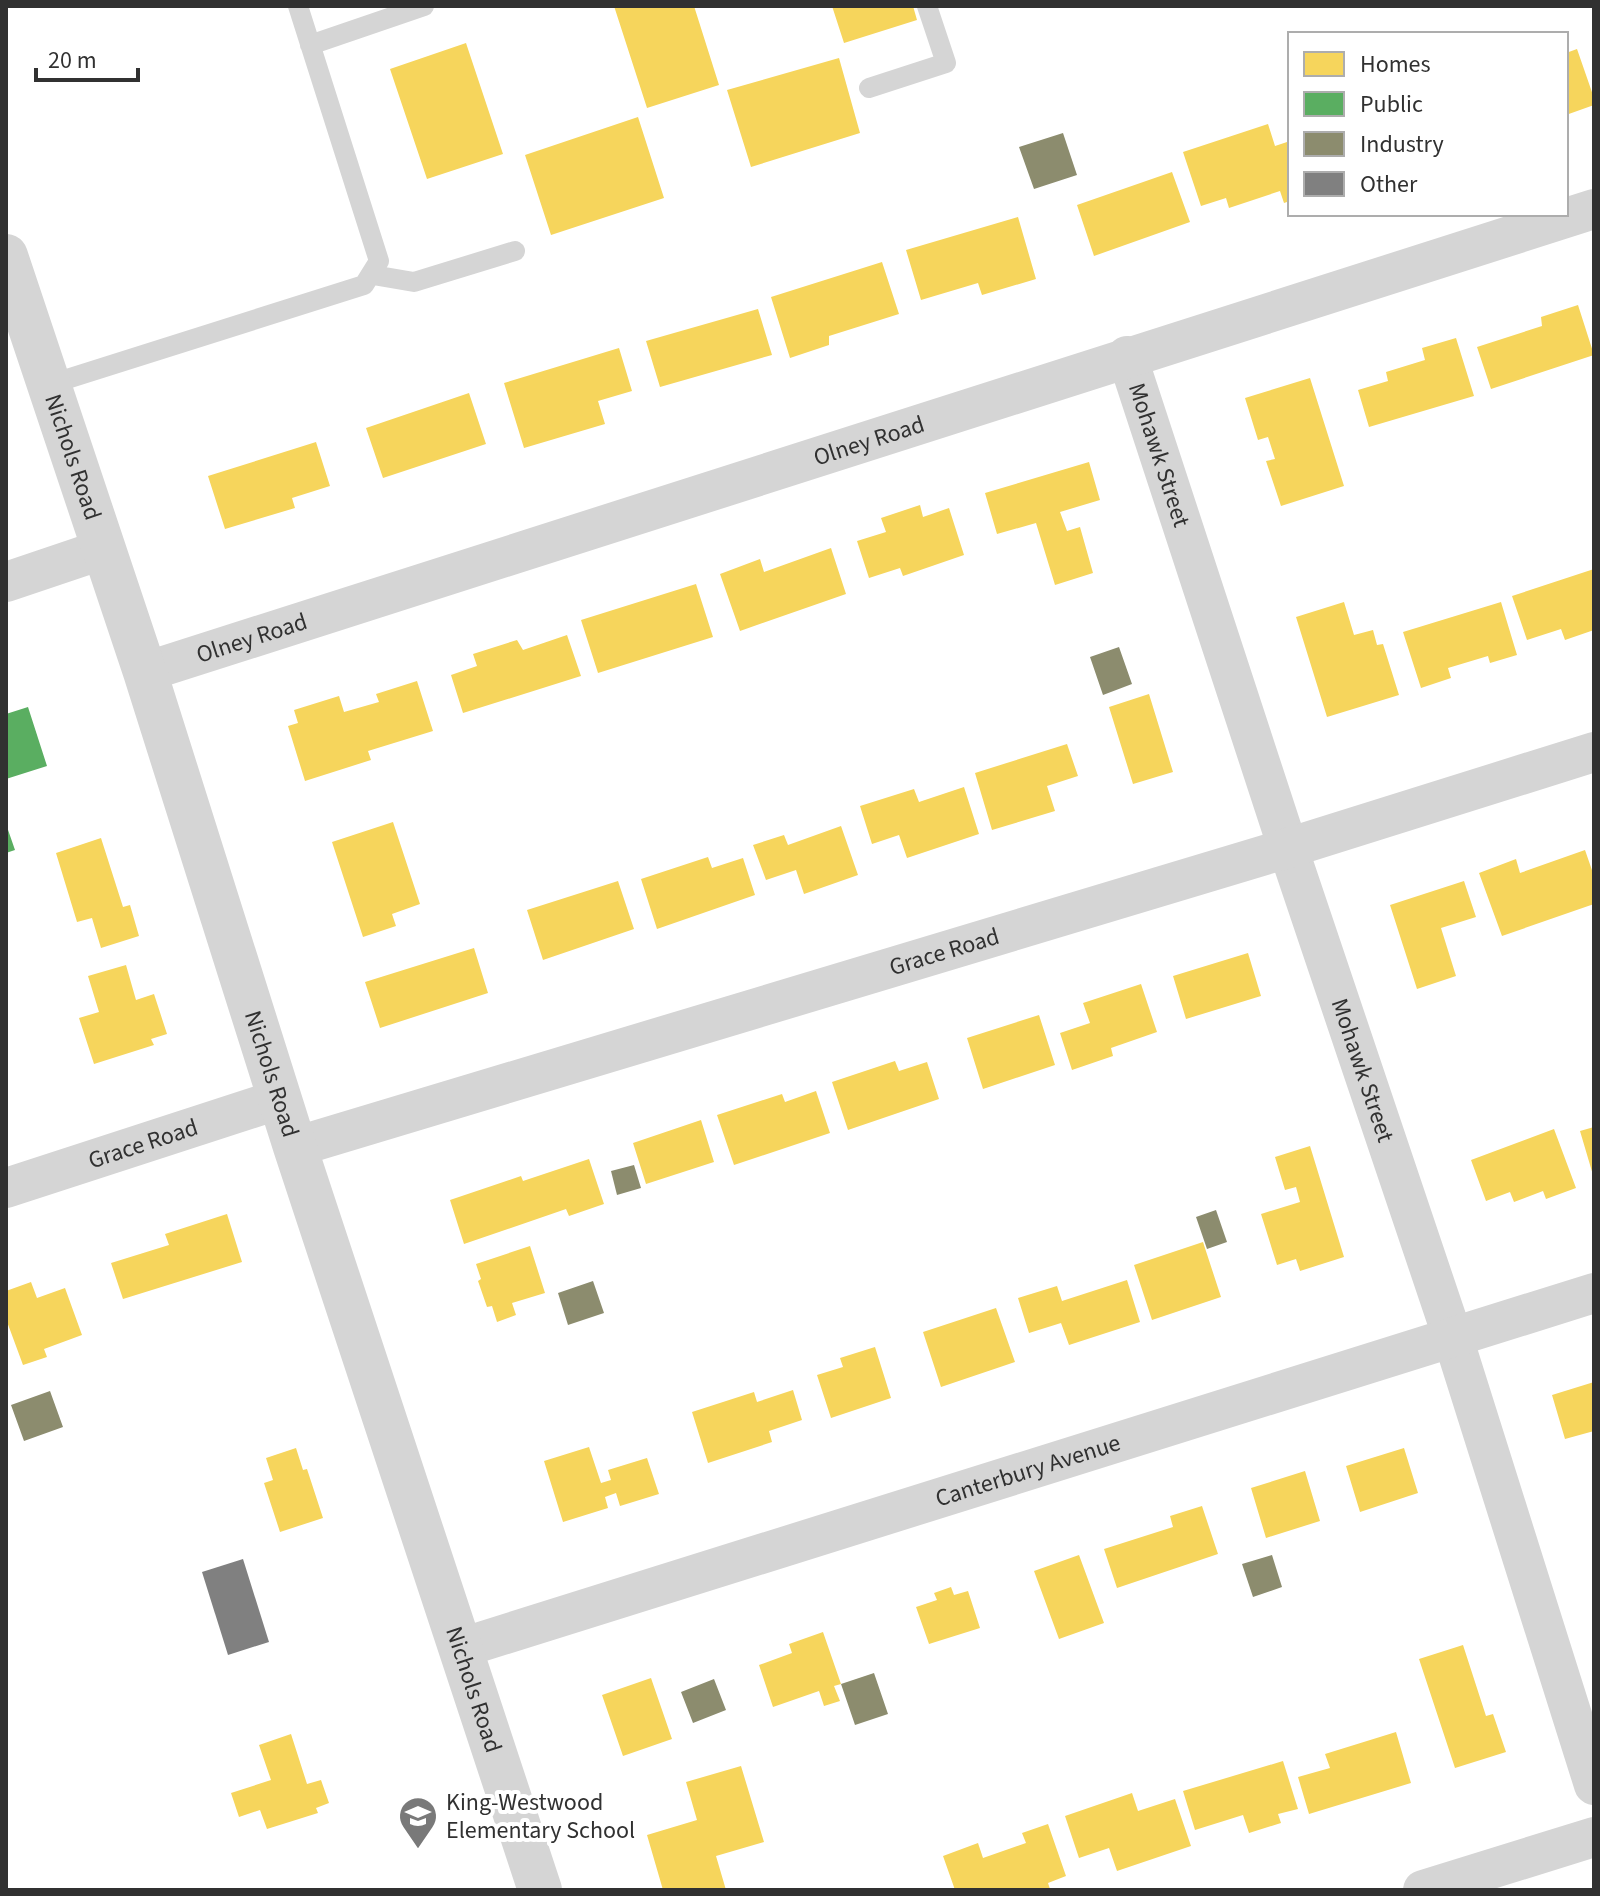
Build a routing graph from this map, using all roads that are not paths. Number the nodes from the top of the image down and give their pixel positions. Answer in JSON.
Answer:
{"nodes":[{"id":1,"x":298,"y":6,"type":"edge"},
{"id":2,"x":424,"y":6,"type":"edge"},
{"id":3,"x":927,"y":6,"type":"edge"},
{"id":4,"x":310,"y":45,"type":"junction"},
{"id":5,"x":869,"y":88,"type":"dead end"},
{"id":6,"x":1594,"y":209,"type":"edge"},
{"id":7,"x":515,"y":251,"type":"dead end"},
{"id":8,"x":6,"y":256,"type":"edge"},
{"id":9,"x":373,"y":275,"type":"junction"},
{"id":10,"x":1127,"y":356,"type":"junction"},
{"id":11,"x":48,"y":385,"type":"junction"},
{"id":12,"x":104,"y":549,"type":"junction"},
{"id":13,"x":6,"y":582,"type":"edge"},
{"id":14,"x":145,"y":672,"type":"junction"},
{"id":15,"x":1594,"y":752,"type":"edge"},
{"id":16,"x":1288,"y":848,"type":"junction"},
{"id":17,"x":280,"y":1099,"type":"junction"},
{"id":18,"x":295,"y":1147,"type":"junction"},
{"id":19,"x":6,"y":1188,"type":"edge"},
{"id":20,"x":1594,"y":1293,"type":"edge"},
{"id":21,"x":1453,"y":1338,"type":"junction"},
{"id":22,"x":461,"y":1648,"type":"junction"},
{"id":23,"x":1594,"y":1785,"type":"edge"},
{"id":24,"x":1594,"y":1837,"type":"edge"},
{"id":25,"x":540,"y":1890,"type":"edge"},
{"id":26,"x":1423,"y":1890,"type":"edge"}],
"edges":[{"from":1,"to":4,"type":"lane"},
{"from":2,"to":4,"type":"lane"},
{"from":3,"to":5,"type":"lane"},
{"from":4,"to":9,"type":"lane"},
{"from":6,"to":10,"type":"street","name":"Olney Road"},
{"from":7,"to":9,"type":"lane"},
{"from":8,"to":11,"type":"street","name":"Nichols Road"},
{"from":9,"to":11,"type":"lane"},
{"from":10,"to":14,"type":"street","name":"Olney Road"},
{"from":10,"to":16,"type":"street","name":"Mohawk Street"},
{"from":11,"to":12,"type":"street","name":"Nichols Road"},
{"from":12,"to":13,"type":"street"},
{"from":12,"to":14,"type":"street","name":"Nichols Road"},
{"from":14,"to":17,"type":"street","name":"Nichols Road"},
{"from":15,"to":16,"type":"street","name":"Grace Road"},
{"from":16,"to":18,"type":"street","name":"Grace Road"},
{"from":16,"to":21,"type":"street","name":"Mohawk Street"},
{"from":17,"to":18,"type":"street","name":"Nichols Road"},
{"from":17,"to":19,"type":"street","name":"Grace Road"},
{"from":18,"to":22,"type":"street","name":"Nichols Road"},
{"from":20,"to":21,"type":"street","name":"Canterbury Avenue"},
{"from":21,"to":22,"type":"street","name":"Canterbury Avenue"},
{"from":21,"to":23,"type":"street","name":"Mohawk Street"},
{"from":22,"to":25,"type":"street","name":"Nichols Road"},
{"from":24,"to":26,"type":"street"}]}
